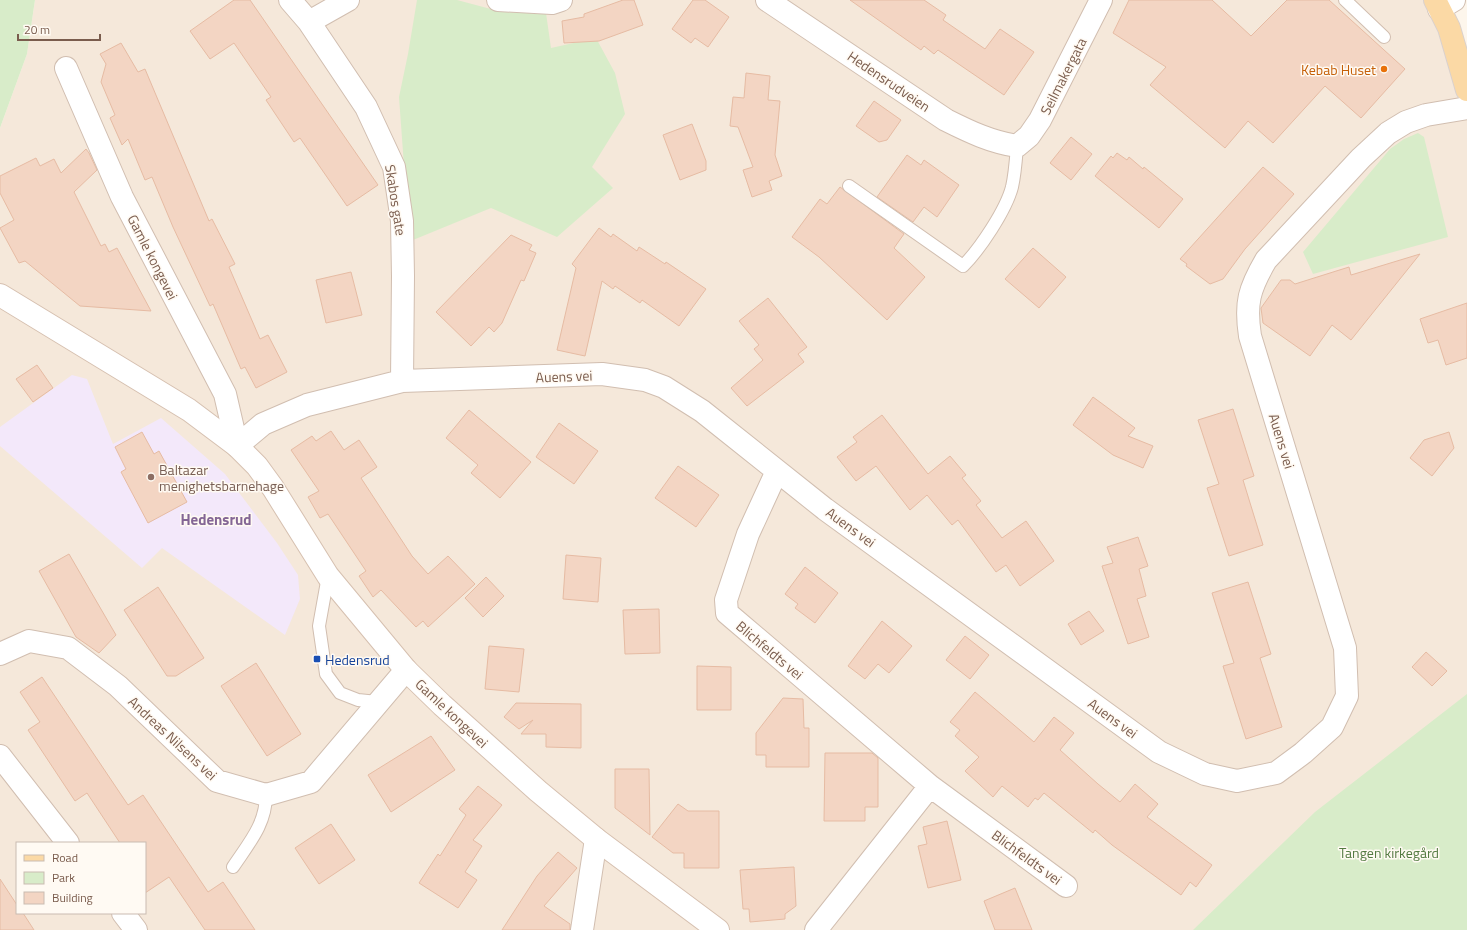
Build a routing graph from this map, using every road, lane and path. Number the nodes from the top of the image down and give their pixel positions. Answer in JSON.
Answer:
{"nodes":[{"id":1,"x":290,"y":0,"type":"edge"},
{"id":2,"x":348,"y":0,"type":"edge"},
{"id":3,"x":498,"y":0,"type":"edge"},
{"id":4,"x":561,"y":0,"type":"edge"},
{"id":5,"x":767,"y":0,"type":"edge"},
{"id":6,"x":1101,"y":0,"type":"edge"},
{"id":7,"x":1345,"y":0,"type":"edge"},
{"id":8,"x":1443,"y":3,"type":"edge"},
{"id":9,"x":309,"y":22,"type":"junction"},
{"id":10,"x":1384,"y":38,"type":"dead end"},
{"id":11,"x":66,"y":68,"type":"dead end"},
{"id":12,"x":1467,"y":90,"type":"edge"},
{"id":13,"x":1467,"y":108,"type":"edge"},
{"id":14,"x":1017,"y":146,"type":"junction"},
{"id":15,"x":849,"y":186,"type":"dead end"},
{"id":16,"x":0,"y":295,"type":"edge"},
{"id":17,"x":402,"y":381,"type":"junction"},
{"id":18,"x":237,"y":446,"type":"junction"},
{"id":19,"x":777,"y":471,"type":"junction"},
{"id":20,"x":328,"y":576,"type":"junction"},
{"id":21,"x":0,"y":654,"type":"edge"},
{"id":22,"x":406,"y":670,"type":"junction"},
{"id":23,"x":377,"y":702,"type":"junction"},
{"id":24,"x":0,"y":756,"type":"edge"},
{"id":25,"x":930,"y":786,"type":"junction"},
{"id":26,"x":266,"y":795,"type":"junction"},
{"id":27,"x":596,"y":839,"type":"junction"},
{"id":28,"x":67,"y":842,"type":"edge"},
{"id":29,"x":233,"y":867,"type":"dead end"},
{"id":30,"x":1066,"y":886,"type":"dead end"},
{"id":31,"x":124,"y":914,"type":"edge"},
{"id":32,"x":136,"y":930,"type":"edge"},
{"id":33,"x":582,"y":930,"type":"edge"},
{"id":34,"x":718,"y":930,"type":"edge"},
{"id":35,"x":816,"y":930,"type":"edge"}],
"edges":[{"from":1,"to":9,"type":"street","name":"Skabos gate"},
{"from":2,"to":9,"type":"street"},
{"from":3,"to":4,"type":"street"},
{"from":5,"to":14,"type":"street","name":"Hedensrudveien"},
{"from":6,"to":14,"type":"street","name":"Seilmakergata"},
{"from":7,"to":10,"type":"lane"},
{"from":8,"to":12,"type":"main road"},
{"from":9,"to":17,"type":"street","name":"Skabos gate"},
{"from":11,"to":18,"type":"street","name":"Gamle kongevei"},
{"from":13,"to":19,"type":"street","name":"Auens vei"},
{"from":14,"to":15,"type":"lane"},
{"from":16,"to":18,"type":"street","name":"Gamle kongevei"},
{"from":17,"to":18,"type":"street","name":"Auens vei"},
{"from":17,"to":19,"type":"street","name":"Auens vei"},
{"from":18,"to":20,"type":"street","name":"Gamle kongevei"},
{"from":19,"to":25,"type":"street","name":"Blichfeldts vei"},
{"from":20,"to":22,"type":"street","name":"Gamle kongevei"},
{"from":20,"to":23,"type":"lane"},
{"from":21,"to":26,"type":"street","name":"Andreas Nilsens vei"},
{"from":22,"to":23,"type":"street"},
{"from":22,"to":27,"type":"street","name":"Gamle kongevei"},
{"from":23,"to":26,"type":"street"},
{"from":24,"to":28,"type":"street"},
{"from":25,"to":30,"type":"street","name":"Blichfeldts vei"},
{"from":25,"to":35,"type":"street"},
{"from":26,"to":29,"type":"lane"},
{"from":27,"to":33,"type":"street"},
{"from":27,"to":34,"type":"street","name":"Gamle kongevei"},
{"from":31,"to":32,"type":"street"}]}
